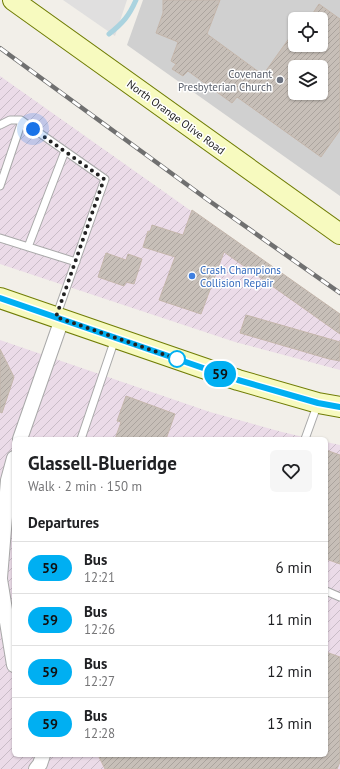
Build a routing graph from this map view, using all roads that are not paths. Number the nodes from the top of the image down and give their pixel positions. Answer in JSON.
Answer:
{"nodes":[{"id":1,"x":22,"y":3,"type":"edge"},
{"id":2,"x":22,"y":121,"type":"junction"},
{"id":3,"x":0,"y":125,"type":"edge"},
{"id":4,"x":65,"y":151,"type":"junction"},
{"id":5,"x":0,"y":186,"type":"edge"},
{"id":6,"x":340,"y":234,"type":"edge"},
{"id":7,"x":0,"y":238,"type":"edge"},
{"id":8,"x":28,"y":247,"type":"junction"},
{"id":9,"x":76,"y":262,"type":"junction"},
{"id":10,"x":0,"y":298,"type":"edge"},
{"id":11,"x":59,"y":318,"type":"junction"},
{"id":12,"x":116,"y":338,"type":"junction"},
{"id":13,"x":318,"y":403,"type":"junction"},
{"id":14,"x":340,"y":407,"type":"edge"},
{"id":15,"x":21,"y":437,"type":"edge"},
{"id":16,"x":82,"y":437,"type":"edge"},
{"id":17,"x":306,"y":437,"type":"edge"},
{"id":18,"x":12,"y":465,"type":"edge"},
{"id":19,"x":7,"y":483,"type":"edge"},
{"id":20,"x":0,"y":579,"type":"edge"},
{"id":21,"x":328,"y":592,"type":"edge"},
{"id":22,"x":340,"y":596,"type":"edge"},
{"id":23,"x":4,"y":623,"type":"edge"},
{"id":24,"x":12,"y":653,"type":"edge"}],
"edges":[{"from":1,"to":6,"type":"street","name":"North Orange Olive Road"},
{"from":2,"to":3,"type":"lane"},
{"from":2,"to":4,"type":"lane"},
{"from":2,"to":5,"type":"lane"},
{"from":4,"to":8,"type":"lane"},
{"from":4,"to":9,"type":"lane"},
{"from":7,"to":8,"type":"lane"},
{"from":8,"to":9,"type":"lane"},
{"from":9,"to":11,"type":"lane"},
{"from":10,"to":11,"type":"street"},
{"from":11,"to":12,"type":"street"},
{"from":11,"to":15,"type":"street"},
{"from":12,"to":13,"type":"street"},
{"from":12,"to":16,"type":"lane"},
{"from":13,"to":14,"type":"street"},
{"from":13,"to":17,"type":"lane"},
{"from":18,"to":19,"type":"street"},
{"from":19,"to":20,"type":"street"},
{"from":20,"to":23,"type":"street"},
{"from":21,"to":22,"type":"lane"},
{"from":23,"to":24,"type":"street"}]}
